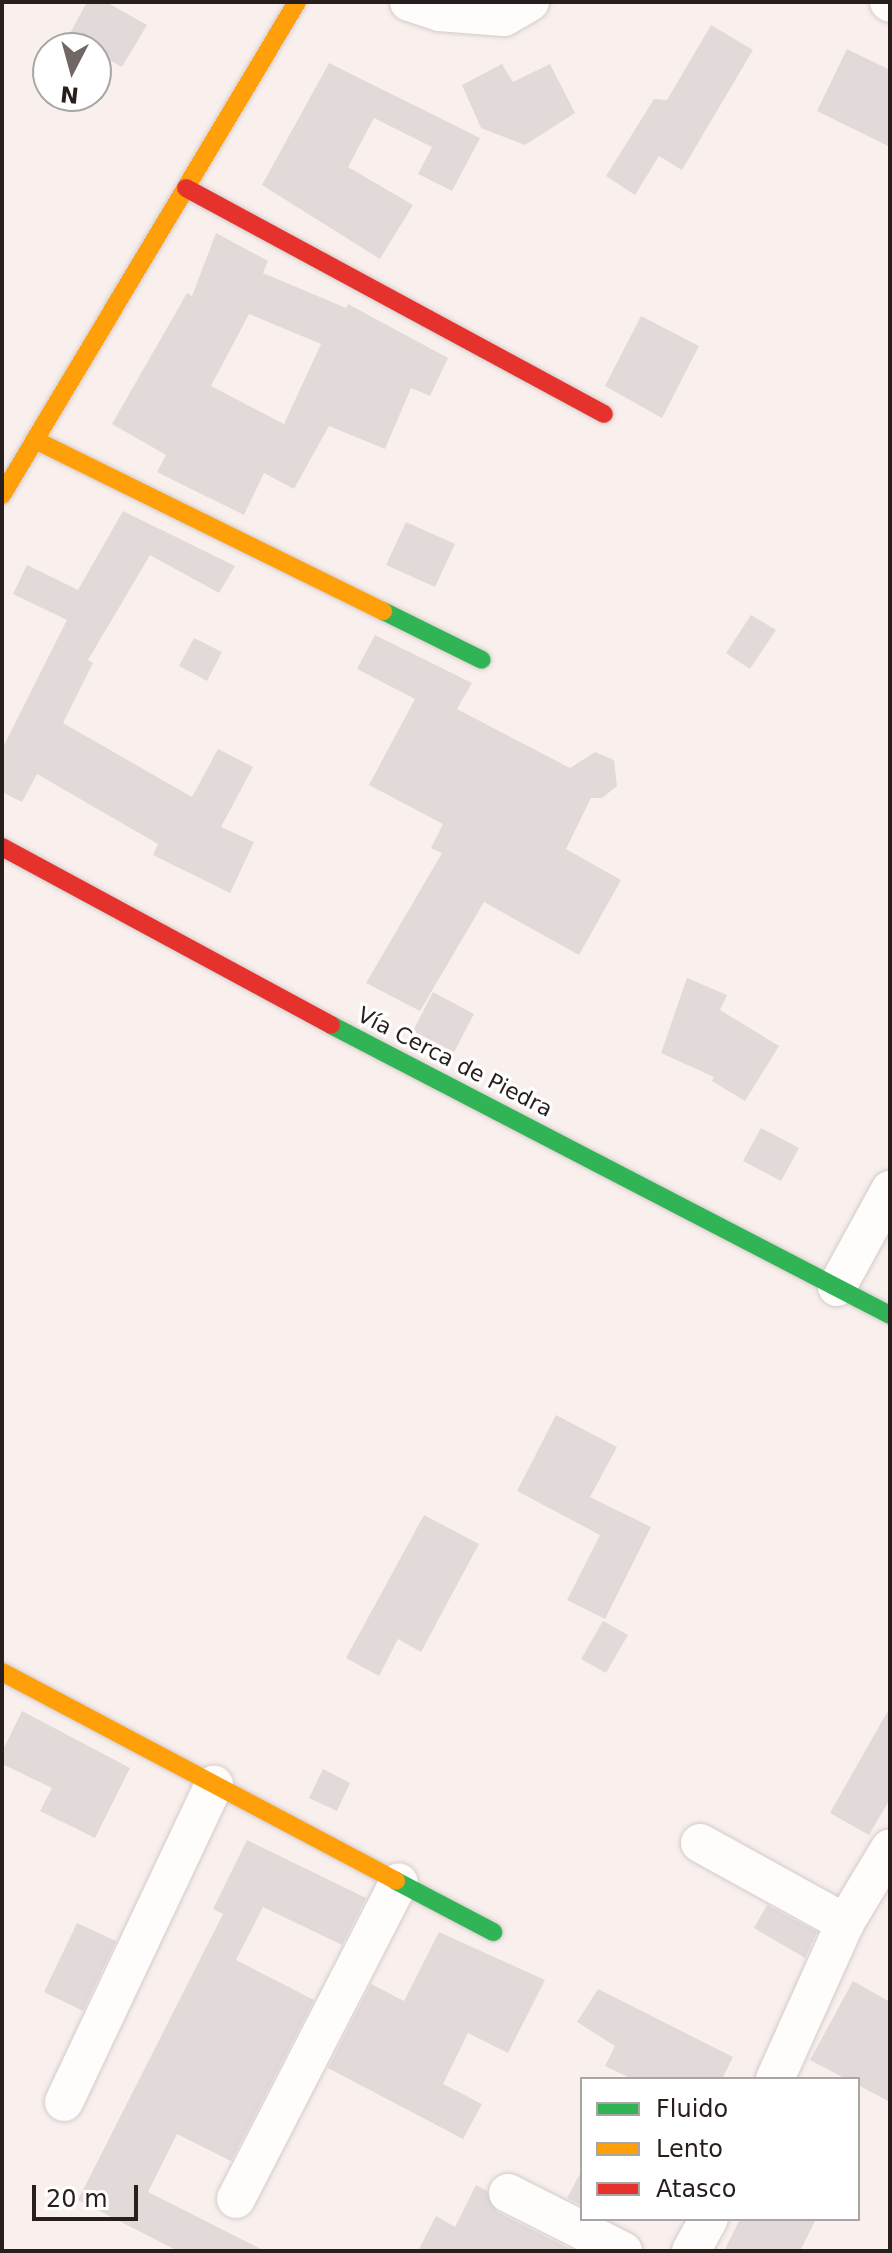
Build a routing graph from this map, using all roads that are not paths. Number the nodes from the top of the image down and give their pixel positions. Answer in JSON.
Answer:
{"nodes":[{"id":1,"x":297,"y":2,"type":"edge"},
{"id":2,"x":409,"y":2,"type":"edge"},
{"id":3,"x":530,"y":2,"type":"edge"},
{"id":4,"x":186,"y":188,"type":"junction"},
{"id":5,"x":604,"y":414,"type":"dead end"},
{"id":6,"x":35,"y":440,"type":"junction"},
{"id":7,"x":2,"y":495,"type":"edge"},
{"id":8,"x":482,"y":660,"type":"dead end"},
{"id":9,"x":2,"y":847,"type":"edge"},
{"id":10,"x":890,"y":1190,"type":"edge"},
{"id":11,"x":837,"y":1287,"type":"junction"},
{"id":12,"x":890,"y":1315,"type":"edge"},
{"id":13,"x":2,"y":1672,"type":"edge"},
{"id":14,"x":214,"y":1785,"type":"junction"},
{"id":15,"x":700,"y":1843,"type":"dead end"},
{"id":16,"x":890,"y":1848,"type":"edge"},
{"id":17,"x":399,"y":1882,"type":"junction"},
{"id":18,"x":845,"y":1923,"type":"junction"},
{"id":19,"x":493,"y":1932,"type":"dead end"},
{"id":20,"x":776,"y":2077,"type":"edge"},
{"id":21,"x":64,"y":2102,"type":"dead end"},
{"id":22,"x":508,"y":2193,"type":"dead end"},
{"id":23,"x":236,"y":2199,"type":"dead end"},
{"id":24,"x":708,"y":2221,"type":"edge"},
{"id":25,"x":623,"y":2251,"type":"edge"},
{"id":26,"x":691,"y":2251,"type":"edge"}],
"edges":[{"from":1,"to":4,"type":"street"},
{"from":2,"to":3,"type":"street"},
{"from":4,"to":5,"type":"street"},
{"from":4,"to":6,"type":"street"},
{"from":6,"to":7,"type":"street"},
{"from":6,"to":8,"type":"street"},
{"from":9,"to":11,"type":"street","name":"Vía Cerca de Piedra"},
{"from":10,"to":11,"type":"street"},
{"from":11,"to":12,"type":"street","name":"Vía Cerca de Piedra"},
{"from":13,"to":14,"type":"street"},
{"from":14,"to":17,"type":"street"},
{"from":14,"to":21,"type":"street"},
{"from":15,"to":18,"type":"street"},
{"from":16,"to":18,"type":"street"},
{"from":17,"to":19,"type":"street"},
{"from":17,"to":23,"type":"street"},
{"from":18,"to":20,"type":"street"},
{"from":22,"to":25,"type":"street"},
{"from":24,"to":26,"type":"street"}]}
